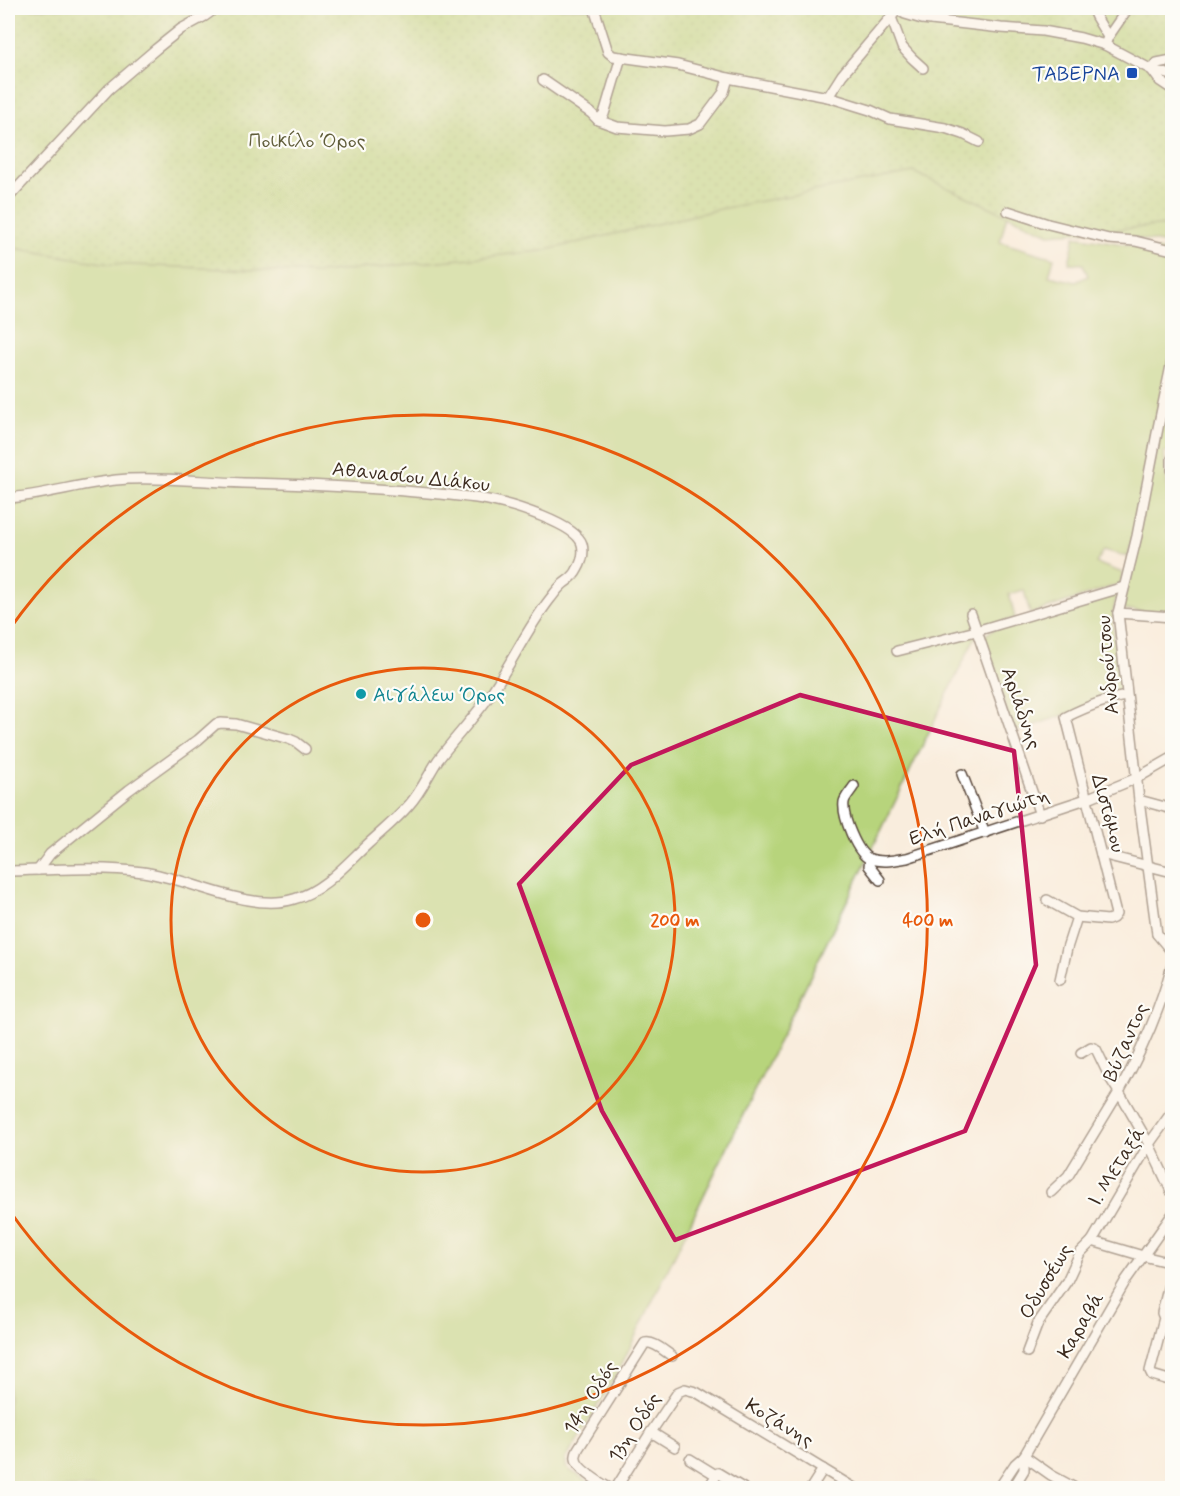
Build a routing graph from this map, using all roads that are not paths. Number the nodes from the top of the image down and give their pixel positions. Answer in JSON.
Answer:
{"nodes":[{"id":1,"x":216,"y":8,"type":"edge"},
{"id":2,"x":594,"y":8,"type":"edge"},
{"id":3,"x":918,"y":8,"type":"edge"},
{"id":4,"x":1092,"y":8,"type":"edge"},
{"id":5,"x":1128,"y":8,"type":"edge"},
{"id":6,"x":894,"y":11,"type":"edge"},
{"id":7,"x":932,"y":20,"type":"junction"},
{"id":8,"x":1106,"y":41,"type":"junction"},
{"id":9,"x":621,"y":57,"type":"junction"},
{"id":10,"x":1173,"y":60,"type":"edge"},
{"id":11,"x":923,"y":68,"type":"dead end"},
{"id":12,"x":1152,"y":70,"type":"junction"},
{"id":13,"x":1173,"y":75,"type":"edge"},
{"id":14,"x":729,"y":78,"type":"junction"},
{"id":15,"x":543,"y":80,"type":"dead end"},
{"id":16,"x":1173,"y":89,"type":"edge"},
{"id":17,"x":828,"y":97,"type":"junction"},
{"id":18,"x":598,"y":120,"type":"junction"},
{"id":19,"x":979,"y":142,"type":"dead end"},
{"id":20,"x":8,"y":198,"type":"edge"},
{"id":21,"x":1008,"y":211,"type":"dead end"},
{"id":22,"x":1173,"y":250,"type":"edge"},
{"id":23,"x":1173,"y":361,"type":"edge"},
{"id":24,"x":1172,"y":459,"type":"edge"},
{"id":25,"x":1173,"y":470,"type":"edge"},
{"id":26,"x":8,"y":498,"type":"edge"},
{"id":27,"x":1124,"y":587,"type":"junction"},
{"id":28,"x":1119,"y":613,"type":"junction"},
{"id":29,"x":971,"y":614,"type":"dead end"},
{"id":30,"x":1173,"y":617,"type":"edge"},
{"id":31,"x":976,"y":631,"type":"junction"},
{"id":32,"x":897,"y":651,"type":"dead end"},
{"id":33,"x":1127,"y":696,"type":"junction"},
{"id":34,"x":305,"y":749,"type":"dead end"},
{"id":35,"x":1173,"y":758,"type":"edge"},
{"id":36,"x":962,"y":774,"type":"dead end"},
{"id":37,"x":1137,"y":778,"type":"junction"},
{"id":38,"x":854,"y":786,"type":"dead end"},
{"id":39,"x":1086,"y":799,"type":"junction"},
{"id":40,"x":1139,"y":800,"type":"junction"},
{"id":41,"x":1173,"y":809,"type":"edge"},
{"id":42,"x":1040,"y":814,"type":"junction"},
{"id":43,"x":985,"y":834,"type":"junction"},
{"id":44,"x":1101,"y":854,"type":"junction"},
{"id":45,"x":870,"y":859,"type":"junction"},
{"id":46,"x":1148,"y":866,"type":"junction"},
{"id":47,"x":38,"y":870,"type":"junction"},
{"id":48,"x":8,"y":871,"type":"edge"},
{"id":49,"x":1173,"y":873,"type":"edge"},
{"id":50,"x":880,"y":880,"type":"dead end"},
{"id":51,"x":1047,"y":900,"type":"dead end"},
{"id":52,"x":1077,"y":917,"type":"junction"},
{"id":53,"x":1156,"y":934,"type":"junction"},
{"id":54,"x":1173,"y":939,"type":"edge"},
{"id":55,"x":1173,"y":952,"type":"edge"},
{"id":56,"x":1173,"y":965,"type":"edge"},
{"id":57,"x":1060,"y":980,"type":"dead end"},
{"id":58,"x":1081,"y":1053,"type":"dead end"},
{"id":59,"x":1119,"y":1092,"type":"junction"},
{"id":60,"x":1173,"y":1112,"type":"edge"},
{"id":61,"x":1149,"y":1144,"type":"junction"},
{"id":62,"x":1051,"y":1192,"type":"dead end"},
{"id":63,"x":1173,"y":1193,"type":"edge"},
{"id":64,"x":1173,"y":1215,"type":"edge"},
{"id":65,"x":1092,"y":1240,"type":"junction"},
{"id":66,"x":1143,"y":1256,"type":"junction"},
{"id":67,"x":1173,"y":1263,"type":"edge"},
{"id":68,"x":1173,"y":1272,"type":"edge"},
{"id":69,"x":1168,"y":1319,"type":"edge"},
{"id":70,"x":1027,"y":1352,"type":"dead end"},
{"id":71,"x":672,"y":1356,"type":"dead end"},
{"id":72,"x":1173,"y":1382,"type":"edge"},
{"id":73,"x":685,"y":1389,"type":"joint"},
{"id":74,"x":651,"y":1432,"type":"junction"},
{"id":75,"x":675,"y":1447,"type":"dead end"},
{"id":76,"x":1024,"y":1456,"type":"junction"},
{"id":77,"x":690,"y":1460,"type":"dead end"},
{"id":78,"x":823,"y":1469,"type":"junction"},
{"id":79,"x":717,"y":1474,"type":"junction"},
{"id":80,"x":609,"y":1488,"type":"edge"},
{"id":81,"x":616,"y":1488,"type":"edge"},
{"id":82,"x":708,"y":1488,"type":"edge"},
{"id":83,"x":743,"y":1488,"type":"edge"},
{"id":84,"x":811,"y":1488,"type":"edge"},
{"id":85,"x":854,"y":1488,"type":"edge"},
{"id":86,"x":999,"y":1488,"type":"edge"},
{"id":87,"x":1013,"y":1488,"type":"edge"},
{"id":88,"x":1075,"y":1488,"type":"edge"}],
"edges":[{"from":1,"to":20,"type":"street"},
{"from":2,"to":9,"type":"street"},
{"from":3,"to":7,"type":"street"},
{"from":4,"to":8,"type":"street"},
{"from":5,"to":8,"type":"street"},
{"from":6,"to":7,"type":"street"},
{"from":6,"to":11,"type":"street"},
{"from":6,"to":17,"type":"street"},
{"from":7,"to":8,"type":"street"},
{"from":8,"to":12,"type":"street"},
{"from":9,"to":14,"type":"street"},
{"from":9,"to":18,"type":"street"},
{"from":10,"to":12,"type":"street"},
{"from":12,"to":13,"type":"street"},
{"from":12,"to":16,"type":"street"},
{"from":14,"to":17,"type":"street"},
{"from":14,"to":18,"type":"street"},
{"from":15,"to":18,"type":"street"},
{"from":17,"to":19,"type":"street"},
{"from":21,"to":22,"type":"street"},
{"from":23,"to":27,"type":"street","name":"Ανδρούτσου"},
{"from":24,"to":25,"type":"street"},
{"from":26,"to":47,"type":"street","name":"Αθανασίου Διάκου"},
{"from":27,"to":28,"type":"street","name":"Ανδρούτσου"},
{"from":27,"to":31,"type":"street"},
{"from":28,"to":30,"type":"street"},
{"from":28,"to":33,"type":"street","name":"Ανδρούτσου"},
{"from":29,"to":31,"type":"street","name":"Αριάδνης"},
{"from":31,"to":32,"type":"street"},
{"from":31,"to":42,"type":"street","name":"Αριάδνης"},
{"from":33,"to":37,"type":"street","name":"Ανδρούτσου"},
{"from":33,"to":39,"type":"street","name":"Διστόμου"},
{"from":34,"to":47,"type":"street"},
{"from":35,"to":37,"type":"street","name":"Ελή Παναγιώτη"},
{"from":36,"to":43,"type":"street"},
{"from":37,"to":39,"type":"street","name":"Ελή Παναγιώτη"},
{"from":37,"to":40,"type":"street","name":"Ανδρούτσου"},
{"from":38,"to":45,"type":"street"},
{"from":39,"to":42,"type":"street","name":"Ελή Παναγιώτη"},
{"from":39,"to":44,"type":"street","name":"Διστόμου"},
{"from":40,"to":41,"type":"street"},
{"from":40,"to":46,"type":"street","name":"Ανδρούτσου"},
{"from":42,"to":43,"type":"street","name":"Ελή Παναγιώτη"},
{"from":43,"to":45,"type":"street","name":"Ελή Παναγιώτη"},
{"from":44,"to":46,"type":"street"},
{"from":44,"to":52,"type":"street","name":"Διστόμου"},
{"from":45,"to":50,"type":"street"},
{"from":46,"to":49,"type":"street"},
{"from":46,"to":53,"type":"street","name":"Ανδρούτσου"},
{"from":47,"to":48,"type":"street","name":"Αθανασίου Διάκου"},
{"from":51,"to":52,"type":"street"},
{"from":52,"to":57,"type":"street"},
{"from":53,"to":54,"type":"street"},
{"from":53,"to":55,"type":"street"},
{"from":56,"to":59,"type":"street","name":"Βύζαντος"},
{"from":58,"to":59,"type":"street"},
{"from":59,"to":61,"type":"street","name":"Βύζαντος"},
{"from":59,"to":62,"type":"street"},
{"from":60,"to":61,"type":"street","name":"Ι. Μεταξά"},
{"from":61,"to":63,"type":"street","name":"Βύζαντος"},
{"from":61,"to":65,"type":"street","name":"Ι. Μεταξά"},
{"from":64,"to":66,"type":"street","name":"Καραβά"},
{"from":65,"to":66,"type":"street","name":"Οδυσσέως"},
{"from":65,"to":70,"type":"street","name":"Οδυσσέως"},
{"from":66,"to":67,"type":"street","name":"Οδυσσέως"},
{"from":66,"to":76,"type":"street","name":"Καραβά"},
{"from":68,"to":69,"type":"street"},
{"from":69,"to":72,"type":"street"},
{"from":71,"to":80,"type":"street","name":"14η Οδός"},
{"from":73,"to":74,"type":"street","name":"13η Οδός"},
{"from":73,"to":78,"type":"street","name":"Κοζάνης"},
{"from":74,"to":75,"type":"street"},
{"from":74,"to":81,"type":"street","name":"13η Οδός"},
{"from":76,"to":86,"type":"street","name":"Καραβά"},
{"from":76,"to":87,"type":"street","name":"Καραβά"},
{"from":76,"to":88,"type":"street"},
{"from":77,"to":79,"type":"street"},
{"from":78,"to":84,"type":"street"},
{"from":78,"to":85,"type":"street","name":"Κοζάνης"},
{"from":79,"to":82,"type":"street"},
{"from":79,"to":83,"type":"street"}]}
